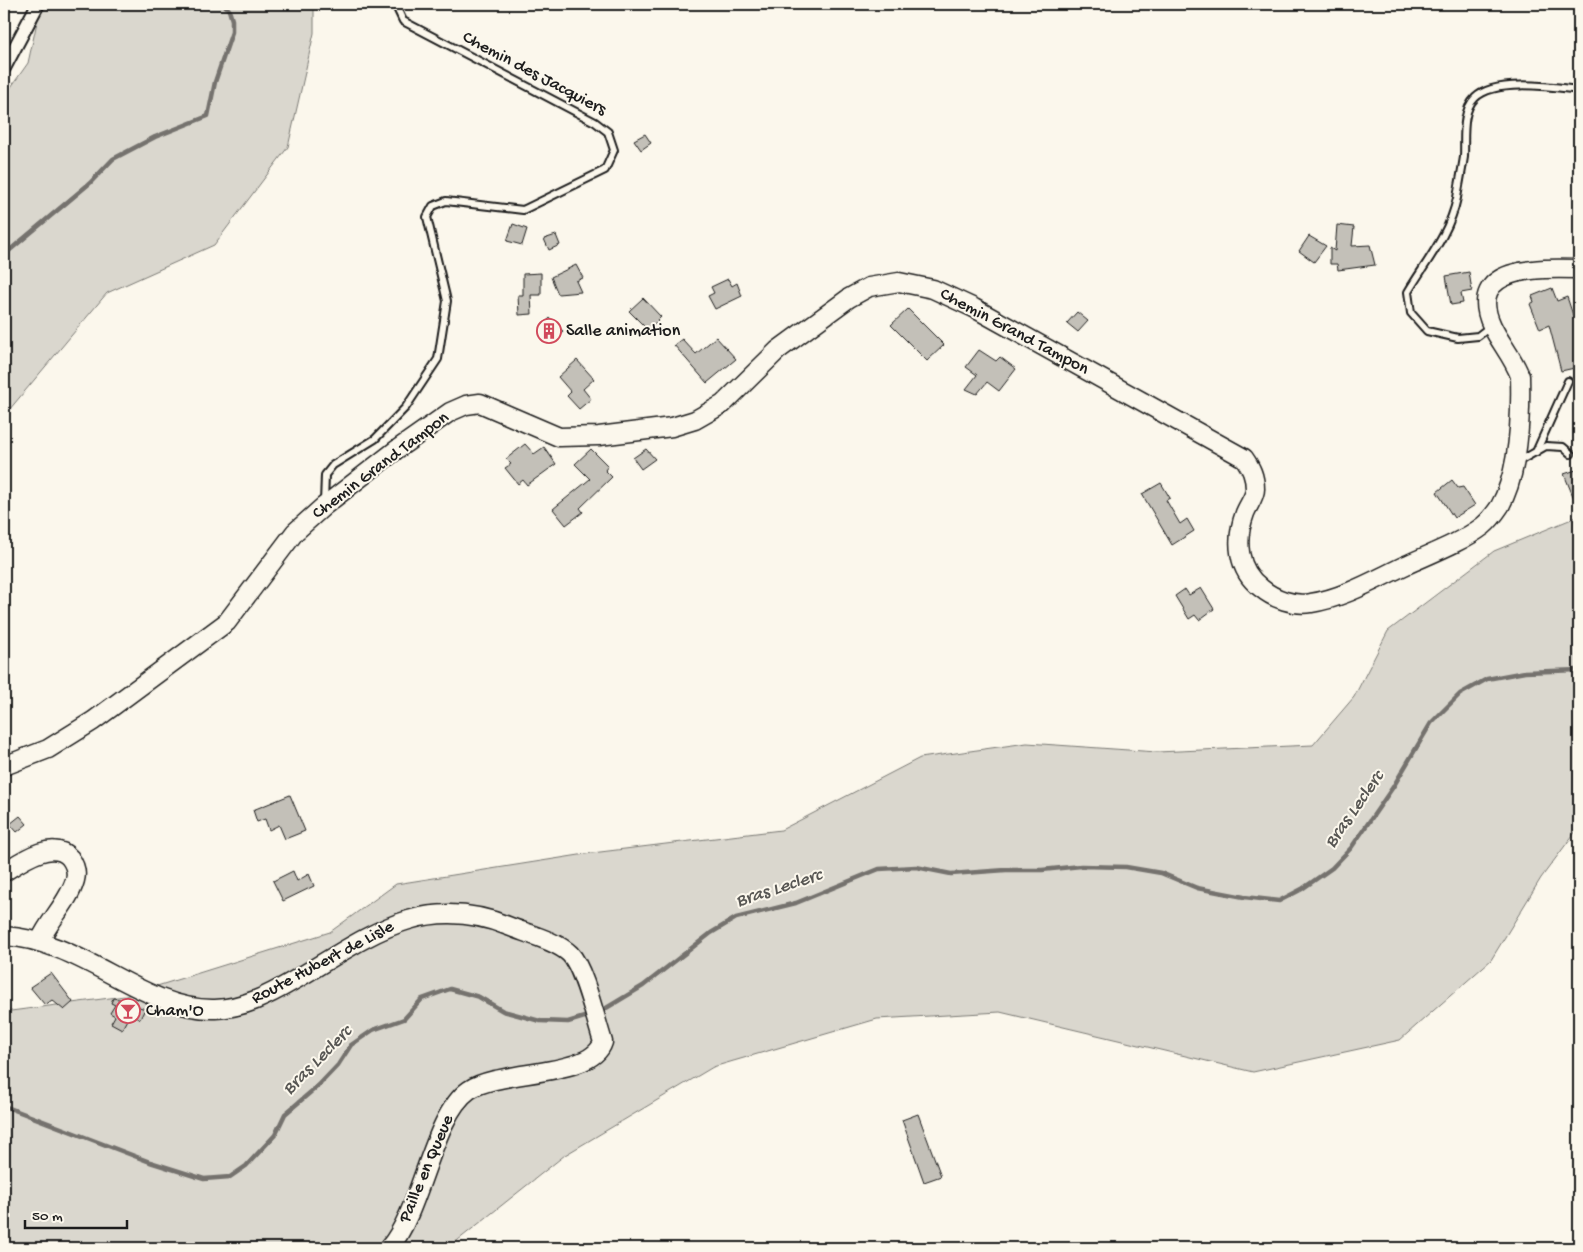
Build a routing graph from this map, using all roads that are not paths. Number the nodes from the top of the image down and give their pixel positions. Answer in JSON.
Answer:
{"nodes":[{"id":1,"x":38,"y":4,"type":"edge"},
{"id":2,"x":395,"y":4,"type":"edge"},
{"id":3,"x":4,"y":68,"type":"edge"},
{"id":4,"x":1579,"y":90,"type":"edge"},
{"id":5,"x":1579,"y":269,"type":"edge"},
{"id":6,"x":1492,"y":325,"type":"junction"},
{"id":7,"x":1568,"y":381,"type":"dead end"},
{"id":8,"x":1536,"y":452,"type":"junction"},
{"id":9,"x":1571,"y":454,"type":"dead end"},
{"id":10,"x":1514,"y":464,"type":"junction"},
{"id":11,"x":324,"y":506,"type":"junction"},
{"id":12,"x":4,"y":766,"type":"edge"},
{"id":13,"x":4,"y":872,"type":"edge"},
{"id":14,"x":4,"y":936,"type":"edge"},
{"id":15,"x":40,"y":941,"type":"junction"},
{"id":16,"x":603,"y":1042,"type":"joint"},
{"id":17,"x":389,"y":1248,"type":"edge"}],
"edges":[{"from":1,"to":3,"type":"street"},
{"from":2,"to":11,"type":"lane","name":"Chemin des Jacquiers"},
{"from":4,"to":6,"type":"lane"},
{"from":5,"to":6,"type":"main road","name":"Chemin Grand Tampon"},
{"from":6,"to":10,"type":"main road","name":"Chemin Grand Tampon"},
{"from":7,"to":8,"type":"lane"},
{"from":8,"to":9,"type":"lane"},
{"from":8,"to":10,"type":"lane"},
{"from":10,"to":11,"type":"main road","name":"Chemin Grand Tampon"},
{"from":11,"to":12,"type":"main road","name":"Chemin Grand Tampon"},
{"from":13,"to":15,"type":"main road"},
{"from":14,"to":15,"type":"main road","name":"Route Hubert de Lisle"},
{"from":15,"to":16,"type":"main road","name":"Route Hubert de Lisle"},
{"from":16,"to":17,"type":"main road","name":"Paille en Queue"}]}
